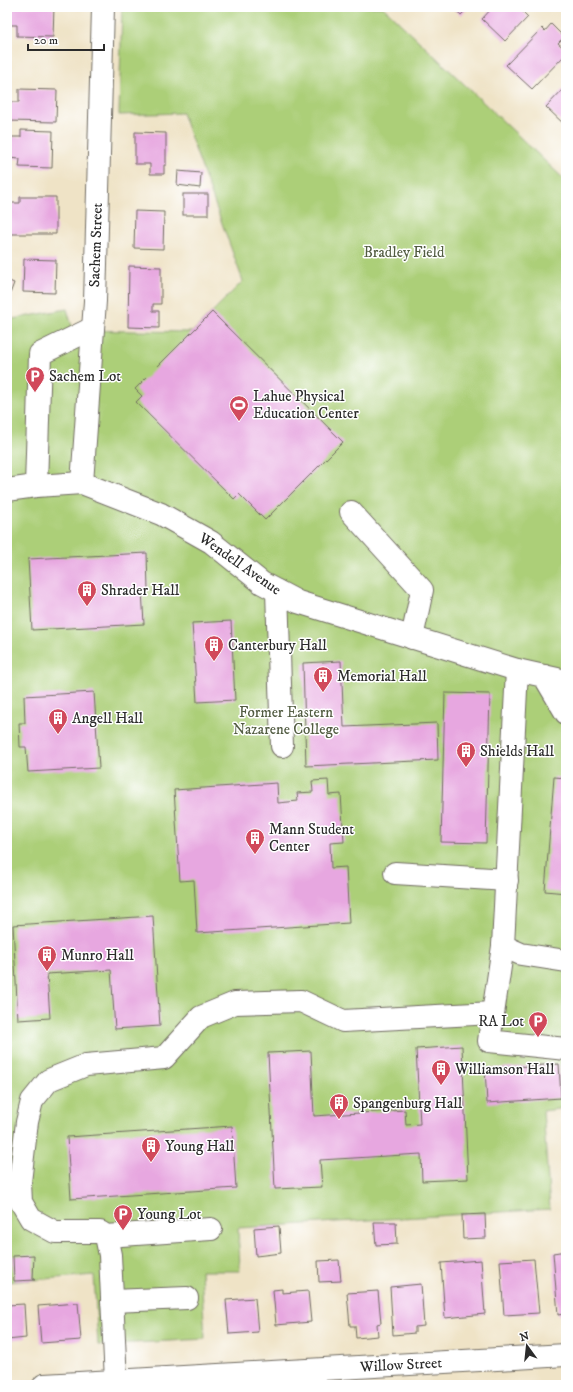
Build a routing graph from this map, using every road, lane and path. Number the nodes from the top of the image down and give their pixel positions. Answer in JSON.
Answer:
{"nodes":[{"id":1,"x":103,"y":7,"type":"edge"},
{"id":2,"x":93,"y":328,"type":"junction"},
{"id":3,"x":82,"y":483,"type":"junction"},
{"id":4,"x":36,"y":486,"type":"junction"},
{"id":5,"x":7,"y":490,"type":"edge"},
{"id":6,"x":351,"y":512,"type":"dead end"},
{"id":7,"x":277,"y":591,"type":"junction"},
{"id":8,"x":412,"y":638,"type":"junction"},
{"id":9,"x":516,"y":670,"type":"junction"},
{"id":10,"x":544,"y":676,"type":"junction"},
{"id":11,"x":566,"y":682,"type":"edge"},
{"id":12,"x":566,"y":713,"type":"edge"},
{"id":13,"x":282,"y":746,"type":"dead end"},
{"id":14,"x":395,"y":873,"type":"dead end"},
{"id":15,"x":507,"y":880,"type":"junction"},
{"id":16,"x":503,"y":946,"type":"junction"},
{"id":17,"x":566,"y":961,"type":"edge"},
{"id":18,"x":493,"y":1013,"type":"junction"},
{"id":19,"x":566,"y":1049,"type":"edge"},
{"id":20,"x":211,"y":1229,"type":"dead end"},
{"id":21,"x":106,"y":1236,"type":"junction"},
{"id":22,"x":186,"y":1298,"type":"dead end"},
{"id":23,"x":112,"y":1301,"type":"junction"},
{"id":24,"x":566,"y":1355,"type":"edge"},
{"id":25,"x":116,"y":1381,"type":"junction"},
{"id":26,"x":44,"y":1385,"type":"edge"}],
"edges":[{"from":1,"to":2,"type":"street","name":"Sachem Street"},
{"from":2,"to":3,"type":"street","name":"Sachem Street"},
{"from":2,"to":4,"type":"street"},
{"from":3,"to":4,"type":"street","name":"Wendell Avenue"},
{"from":3,"to":7,"type":"street","name":"Wendell Avenue"},
{"from":4,"to":5,"type":"street","name":"Wendell Avenue"},
{"from":6,"to":8,"type":"street"},
{"from":7,"to":8,"type":"street","name":"Wendell Avenue"},
{"from":7,"to":13,"type":"street"},
{"from":8,"to":9,"type":"street","name":"Wendell Avenue"},
{"from":9,"to":10,"type":"street","name":"Wendell Avenue"},
{"from":9,"to":15,"type":"street"},
{"from":10,"to":11,"type":"street","name":"Wendell Avenue"},
{"from":10,"to":12,"type":"street"},
{"from":14,"to":15,"type":"street"},
{"from":15,"to":16,"type":"street"},
{"from":16,"to":17,"type":"street"},
{"from":16,"to":18,"type":"street"},
{"from":18,"to":19,"type":"street"},
{"from":18,"to":21,"type":"street"},
{"from":20,"to":21,"type":"street"},
{"from":21,"to":23,"type":"street"},
{"from":22,"to":23,"type":"street"},
{"from":23,"to":25,"type":"street"},
{"from":24,"to":25,"type":"street","name":"Willow Street"},
{"from":25,"to":26,"type":"street","name":"Willow Street"}]}
